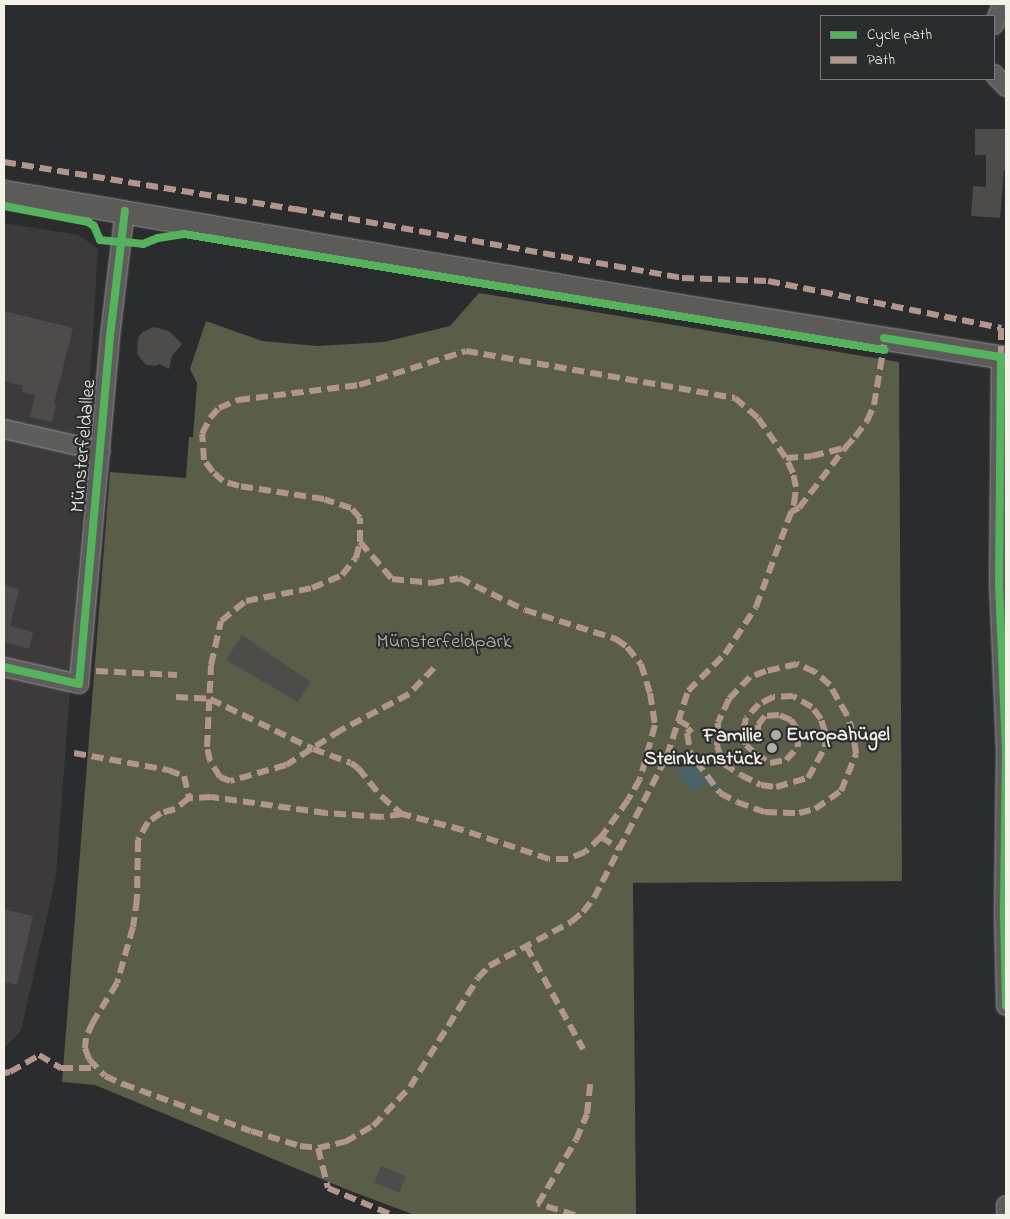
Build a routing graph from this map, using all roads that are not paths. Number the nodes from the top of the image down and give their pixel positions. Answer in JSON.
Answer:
{"nodes":[{"id":1,"x":1002,"y":4,"type":"edge"},
{"id":2,"x":995,"y":22,"type":"edge"},
{"id":3,"x":995,"y":75,"type":"edge"},
{"id":4,"x":1006,"y":87,"type":"edge"},
{"id":5,"x":4,"y":192,"type":"edge"},
{"id":6,"x":125,"y":211,"type":"junction"},
{"id":7,"x":1004,"y":358,"type":"edge"},
{"id":8,"x":4,"y":429,"type":"edge"},
{"id":9,"x":101,"y":451,"type":"junction"},
{"id":10,"x":1002,"y":584,"type":"edge"},
{"id":11,"x":4,"y":667,"type":"edge"},
{"id":12,"x":1006,"y":749,"type":"edge"},
{"id":13,"x":1005,"y":824,"type":"edge"},
{"id":14,"x":1005,"y":914,"type":"edge"},
{"id":15,"x":1006,"y":1006,"type":"edge"},
{"id":16,"x":1006,"y":1206,"type":"edge"},
{"id":17,"x":1006,"y":1215,"type":"edge"}],
"edges":[{"from":1,"to":2,"type":"street"},
{"from":3,"to":4,"type":"street"},
{"from":5,"to":6,"type":"main road"},
{"from":6,"to":7,"type":"main road"},
{"from":6,"to":9,"type":"street","name":"Münsterfeldallee"},
{"from":7,"to":10,"type":"street"},
{"from":8,"to":9,"type":"street"},
{"from":9,"to":11,"type":"street","name":"Münsterfeldallee"},
{"from":10,"to":12,"type":"street"},
{"from":12,"to":13,"type":"street"},
{"from":13,"to":14,"type":"street"},
{"from":14,"to":15,"type":"street"},
{"from":16,"to":17,"type":"street"}]}
